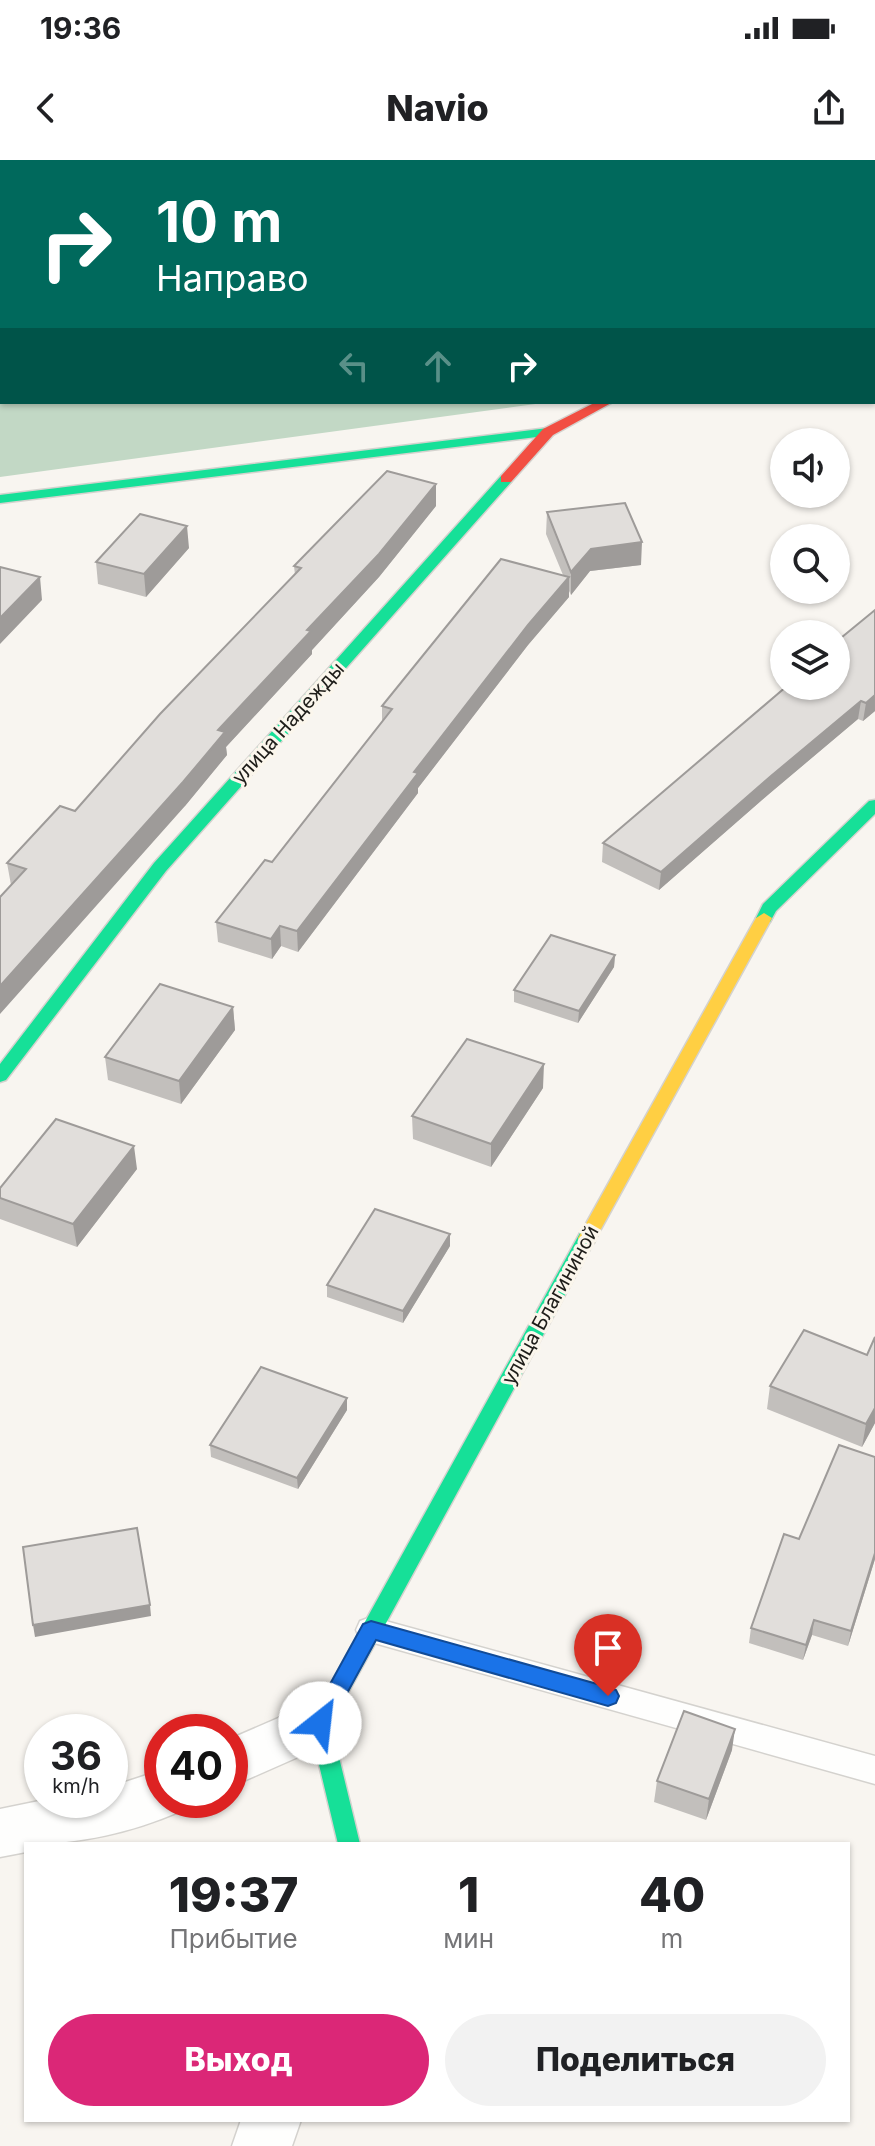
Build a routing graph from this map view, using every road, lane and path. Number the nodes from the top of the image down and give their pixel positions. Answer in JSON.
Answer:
{"nodes":[{"id":1,"x":602,"y":404,"type":"edge"},
{"id":2,"x":548,"y":432,"type":"junction"},
{"id":3,"x":2,"y":500,"type":"edge"},
{"id":4,"x":875,"y":805,"type":"edge"},
{"id":5,"x":0,"y":1076,"type":"edge"},
{"id":6,"x":371,"y":1630,"type":"junction"},
{"id":7,"x":320,"y":1723,"type":"junction"},
{"id":8,"x":248,"y":1756,"type":"edge"},
{"id":9,"x":875,"y":1770,"type":"edge"},
{"id":10,"x":144,"y":1802,"type":"edge"},
{"id":11,"x":0,"y":1833,"type":"edge"},
{"id":12,"x":349,"y":1842,"type":"edge"},
{"id":13,"x":270,"y":2122,"type":"edge"},
{"id":14,"x":262,"y":2146,"type":"edge"}],
"edges":[{"from":1,"to":2,"type":"street","name":"улица Надежды"},
{"from":2,"to":3,"type":"street"},
{"from":2,"to":5,"type":"street","name":"улица Надежды"},
{"from":4,"to":6,"type":"street","name":"улица Благининой"},
{"from":6,"to":7,"type":"street","name":"улица Благининой"},
{"from":6,"to":9,"type":"lane"},
{"from":7,"to":8,"type":"street"},
{"from":7,"to":12,"type":"street"},
{"from":10,"to":11,"type":"street"},
{"from":13,"to":14,"type":"street"}]}
